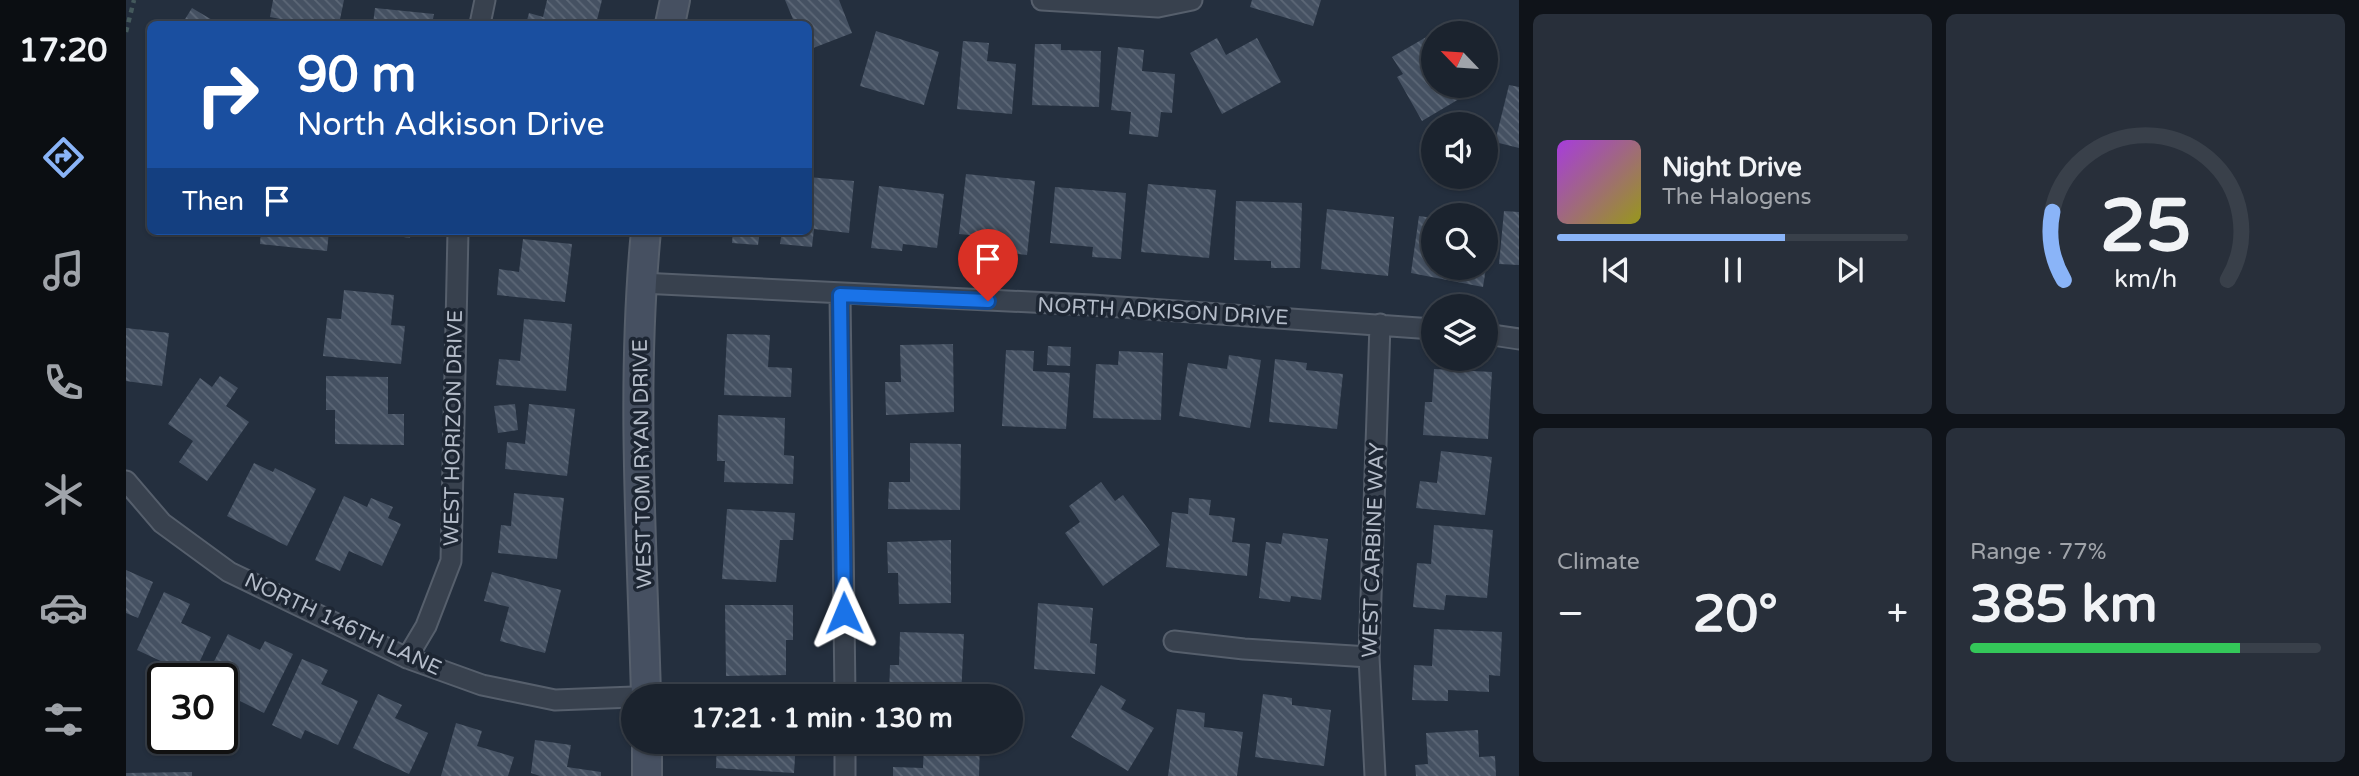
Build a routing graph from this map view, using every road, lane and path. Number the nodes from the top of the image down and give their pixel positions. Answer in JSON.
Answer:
{"nodes":[{"id":1,"x":134,"y":0,"type":"edge"},
{"id":2,"x":485,"y":0,"type":"edge"},
{"id":3,"x":675,"y":0,"type":"edge"},
{"id":4,"x":1042,"y":0,"type":"edge"},
{"id":5,"x":1192,"y":0,"type":"edge"},
{"id":6,"x":481,"y":21,"type":"edge"},
{"id":7,"x":671,"y":21,"type":"edge"},
{"id":8,"x":126,"y":32,"type":"edge"},
{"id":9,"x":458,"y":235,"type":"edge"},
{"id":10,"x":646,"y":235,"type":"edge"},
{"id":11,"x":641,"y":283,"type":"junction"},
{"id":12,"x":840,"y":295,"type":"junction"},
{"id":13,"x":1380,"y":324,"type":"junction"},
{"id":14,"x":1421,"y":328,"type":"edge"},
{"id":15,"x":1498,"y":335,"type":"edge"},
{"id":16,"x":1519,"y":338,"type":"edge"},
{"id":17,"x":126,"y":481,"type":"edge"},
{"id":18,"x":1174,"y":640,"type":"dead end"},
{"id":19,"x":1369,"y":657,"type":"junction"},
{"id":20,"x":407,"y":658,"type":"junction"},
{"id":21,"x":646,"y":684,"type":"edge"},
{"id":22,"x":845,"y":684,"type":"edge"},
{"id":23,"x":621,"y":697,"type":"edge"},
{"id":24,"x":647,"y":754,"type":"edge"},
{"id":25,"x":845,"y":754,"type":"edge"},
{"id":26,"x":647,"y":776,"type":"edge"},
{"id":27,"x":845,"y":776,"type":"edge"},
{"id":28,"x":1375,"y":776,"type":"edge"}],
"edges":[{"from":1,"to":8,"type":"path"},
{"from":2,"to":6,"type":"street"},
{"from":3,"to":7,"type":"street"},
{"from":4,"to":5,"type":"street"},
{"from":9,"to":20,"type":"street","name":"WEST HORIZON DRIVE"},
{"from":10,"to":11,"type":"street","name":"WEST TOM RYAN DRIVE"},
{"from":11,"to":12,"type":"street","name":"NORTH ADKISON DRIVE"},
{"from":11,"to":21,"type":"street","name":"WEST TOM RYAN DRIVE"},
{"from":12,"to":13,"type":"street","name":"NORTH ADKISON DRIVE"},
{"from":12,"to":22,"type":"street"},
{"from":13,"to":14,"type":"street","name":"NORTH ADKISON DRIVE"},
{"from":13,"to":19,"type":"street","name":"WEST CARBINE WAY"},
{"from":15,"to":16,"type":"street"},
{"from":17,"to":20,"type":"street","name":"NORTH 146TH LANE"},
{"from":18,"to":19,"type":"street"},
{"from":19,"to":28,"type":"street","name":"WEST CARBINE WAY"},
{"from":20,"to":23,"type":"street","name":"NORTH 146TH LANE"},
{"from":24,"to":26,"type":"street"},
{"from":25,"to":27,"type":"street"}]}
